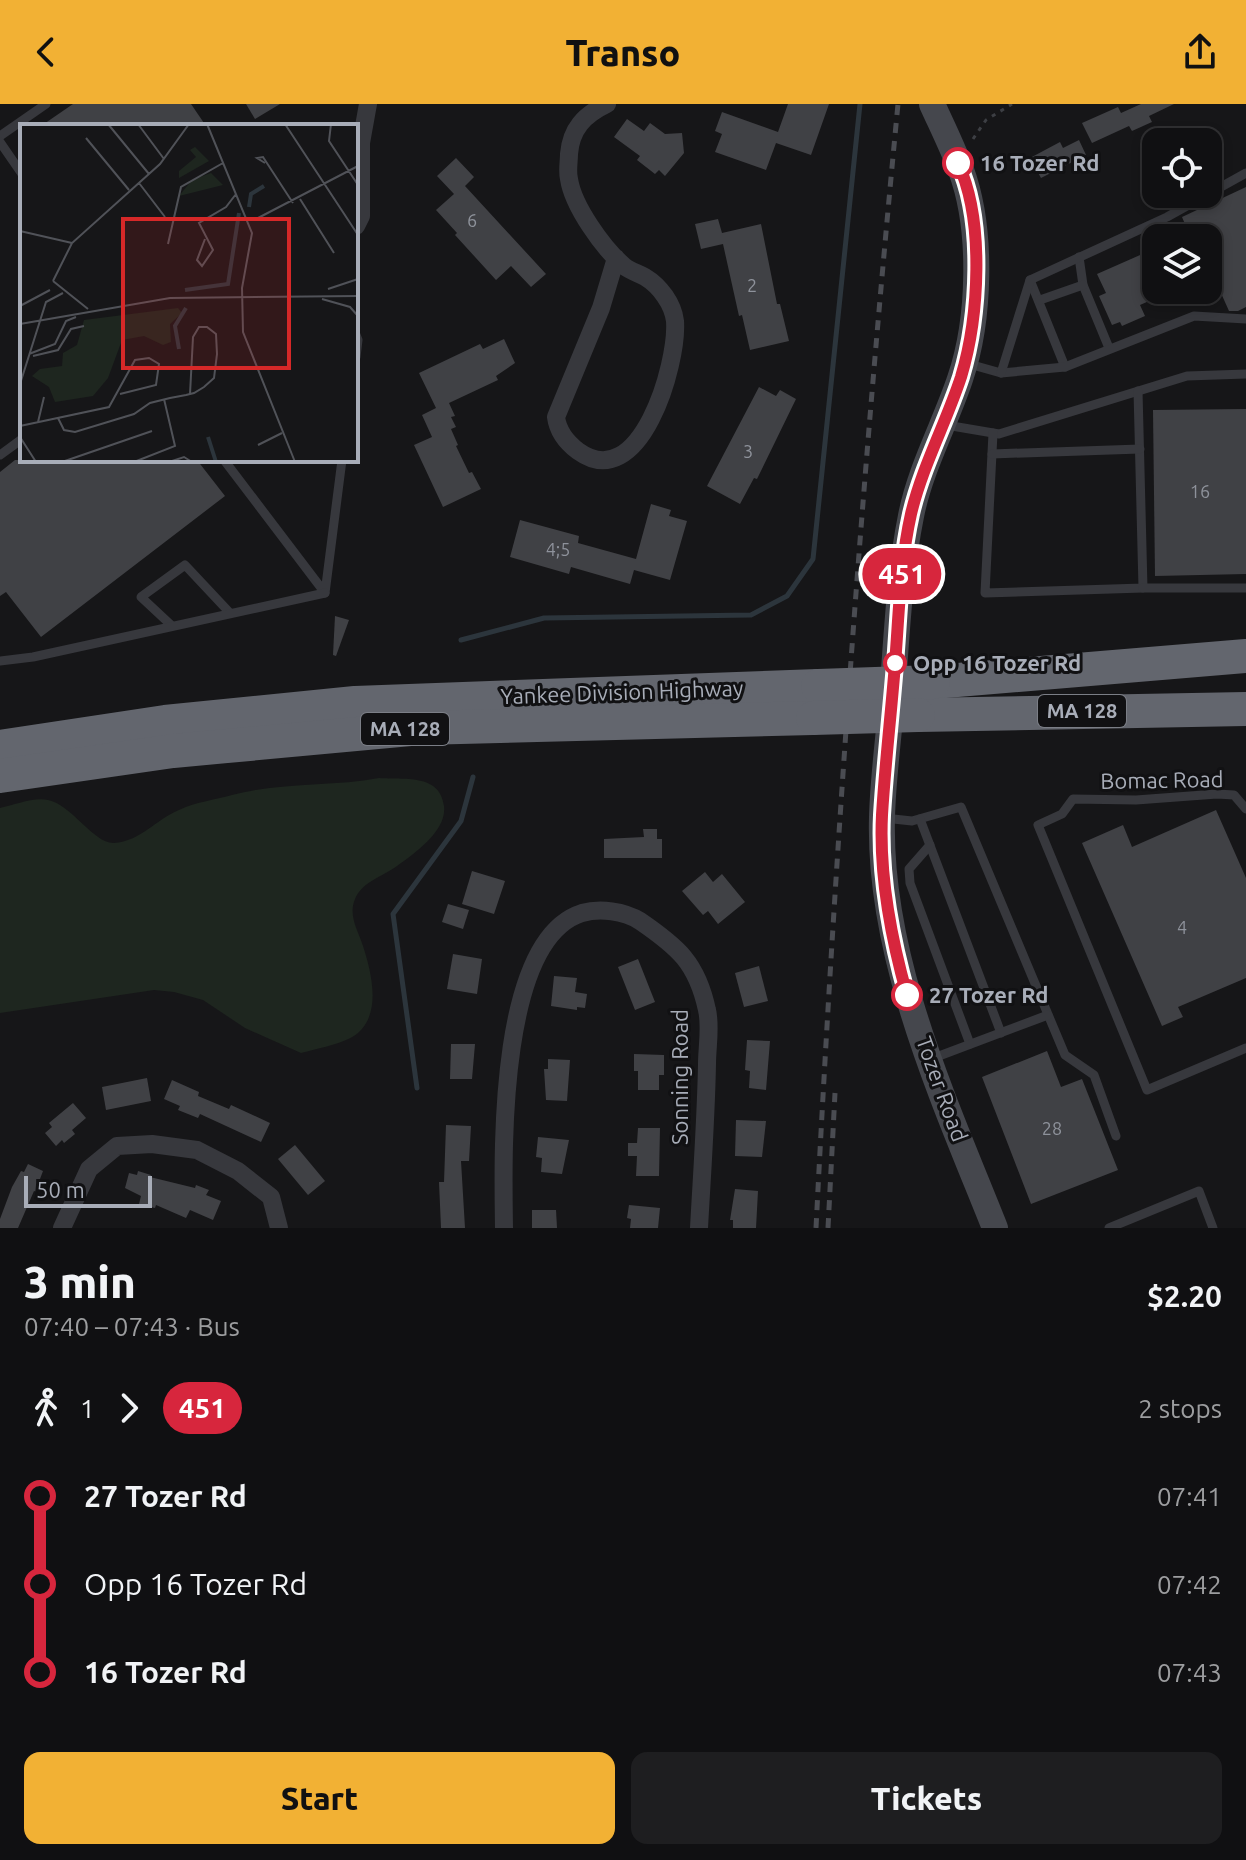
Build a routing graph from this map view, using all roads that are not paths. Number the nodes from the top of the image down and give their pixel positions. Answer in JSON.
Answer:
{"nodes":[{"id":1,"x":46,"y":104,"type":"edge"},
{"id":2,"x":368,"y":104,"type":"edge"},
{"id":3,"x":607,"y":104,"type":"edge"},
{"id":4,"x":932,"y":104,"type":"edge"},
{"id":5,"x":0,"y":136,"type":"edge"},
{"id":6,"x":0,"y":142,"type":"edge"},
{"id":7,"x":20,"y":171,"type":"edge"},
{"id":8,"x":1246,"y":173,"type":"edge"},
{"id":9,"x":358,"y":222,"type":"edge"},
{"id":10,"x":1079,"y":257,"type":"junction"},
{"id":11,"x":616,"y":258,"type":"junction"},
{"id":12,"x":1030,"y":280,"type":"junction"},
{"id":13,"x":1083,"y":285,"type":"junction"},
{"id":14,"x":1040,"y":300,"type":"junction"},
{"id":15,"x":1246,"y":319,"type":"edge"},
{"id":16,"x":1109,"y":348,"type":"junction"},
{"id":17,"x":964,"y":363,"type":"junction"},
{"id":18,"x":1065,"y":367,"type":"junction"},
{"id":19,"x":1001,"y":373,"type":"junction"},
{"id":20,"x":1246,"y":374,"type":"edge"},
{"id":21,"x":1138,"y":391,"type":"junction"},
{"id":22,"x":943,"y":424,"type":"junction"},
{"id":23,"x":993,"y":433,"type":"junction"},
{"id":24,"x":20,"y":440,"type":"edge"},
{"id":25,"x":1140,"y":449,"type":"junction"},
{"id":26,"x":992,"y":454,"type":"junction"},
{"id":27,"x":0,"y":455,"type":"edge"},
{"id":28,"x":226,"y":462,"type":"edge"},
{"id":29,"x":342,"y":462,"type":"edge"},
{"id":30,"x":1143,"y":588,"type":"junction"},
{"id":31,"x":1246,"y":588,"type":"edge"},
{"id":32,"x":325,"y":593,"type":"junction"},
{"id":33,"x":230,"y":613,"type":"junction"},
{"id":34,"x":171,"y":625,"type":"junction"},
{"id":35,"x":1246,"y":656,"type":"edge"},
{"id":36,"x":0,"y":661,"type":"edge"},
{"id":37,"x":1246,"y":672,"type":"edge"},
{"id":38,"x":933,"y":682,"type":"junction"},
{"id":39,"x":816,"y":702,"type":"junction"},
{"id":40,"x":1246,"y":709,"type":"edge"},
{"id":41,"x":0,"y":747,"type":"edge"},
{"id":42,"x":0,"y":776,"type":"edge"},
{"id":43,"x":1245,"y":806,"type":"edge"},
{"id":44,"x":882,"y":818,"type":"junction"},
{"id":45,"x":920,"y":819,"type":"junction"},
{"id":46,"x":930,"y":845,"type":"junction"},
{"id":47,"x":1048,"y":1015,"type":"junction"},
{"id":48,"x":1001,"y":1033,"type":"junction"},
{"id":49,"x":970,"y":1044,"type":"junction"},
{"id":50,"x":1246,"y":1048,"type":"edge"},
{"id":51,"x":931,"y":1059,"type":"junction"},
{"id":52,"x":1116,"y":1136,"type":"dead end"},
{"id":53,"x":1122,"y":1226,"type":"edge"},
{"id":54,"x":62,"y":1228,"type":"edge"},
{"id":55,"x":279,"y":1228,"type":"edge"},
{"id":56,"x":504,"y":1228,"type":"edge"},
{"id":57,"x":699,"y":1228,"type":"edge"},
{"id":58,"x":995,"y":1228,"type":"edge"},
{"id":59,"x":1109,"y":1228,"type":"edge"},
{"id":60,"x":1213,"y":1228,"type":"edge"}],
"edges":[{"from":1,"to":5,"type":"lane"},
{"from":2,"to":9,"type":"street"},
{"from":3,"to":11,"type":"street"},
{"from":4,"to":17,"type":"main road","name":"Tozer Road"},
{"from":6,"to":7,"type":"lane"},
{"from":8,"to":10,"type":"lane"},
{"from":10,"to":12,"type":"lane"},
{"from":10,"to":13,"type":"lane"},
{"from":11,"to":11,"type":"street"},
{"from":12,"to":14,"type":"lane"},
{"from":12,"to":19,"type":"lane"},
{"from":13,"to":14,"type":"lane"},
{"from":13,"to":16,"type":"lane"},
{"from":14,"to":18,"type":"lane"},
{"from":15,"to":16,"type":"lane"},
{"from":16,"to":18,"type":"lane"},
{"from":17,"to":19,"type":"lane"},
{"from":17,"to":22,"type":"main road","name":"Tozer Road"},
{"from":18,"to":19,"type":"lane"},
{"from":20,"to":21,"type":"lane"},
{"from":21,"to":23,"type":"lane"},
{"from":21,"to":25,"type":"lane"},
{"from":22,"to":23,"type":"lane"},
{"from":22,"to":44,"type":"main road","name":"Tozer Road"},
{"from":23,"to":26,"type":"lane"},
{"from":24,"to":27,"type":"lane"},
{"from":25,"to":26,"type":"lane"},
{"from":25,"to":30,"type":"lane"},
{"from":26,"to":30,"type":"lane"},
{"from":28,"to":32,"type":"lane"},
{"from":29,"to":32,"type":"lane"},
{"from":30,"to":31,"type":"lane"},
{"from":32,"to":33,"type":"lane"},
{"from":33,"to":34,"type":"lane"},
{"from":33,"to":34,"type":"lane"},
{"from":34,"to":36,"type":"lane"},
{"from":35,"to":38,"type":"highway"},
{"from":37,"to":38,"type":"highway","name":"Yankee Division Highway","number":"MA 128"},
{"from":38,"to":39,"type":"highway","name":"Yankee Division Highway","number":"MA 128","bridge":true},
{"from":39,"to":40,"type":"highway","name":"Yankee Division Highway","number":"MA 128","bridge":true},
{"from":39,"to":41,"type":"highway","name":"Yankee Division Highway","number":"MA 128"},
{"from":39,"to":42,"type":"highway","name":"Yankee Division Highway","number":"MA 128"},
{"from":43,"to":50,"type":"lane","name":"Bomac Road"},
{"from":44,"to":45,"type":"lane"},
{"from":44,"to":51,"type":"main road","name":"Tozer Road"},
{"from":45,"to":46,"type":"lane"},
{"from":45,"to":47,"type":"lane"},
{"from":46,"to":48,"type":"lane"},
{"from":46,"to":49,"type":"lane"},
{"from":47,"to":48,"type":"lane"},
{"from":47,"to":52,"type":"lane"},
{"from":48,"to":49,"type":"lane"},
{"from":49,"to":51,"type":"lane"},
{"from":51,"to":58,"type":"main road","name":"Tozer Road"},
{"from":53,"to":59,"type":"lane"},
{"from":53,"to":60,"type":"lane"},
{"from":54,"to":55,"type":"street"},
{"from":56,"to":57,"type":"street","name":"Sonning Road"}]}
